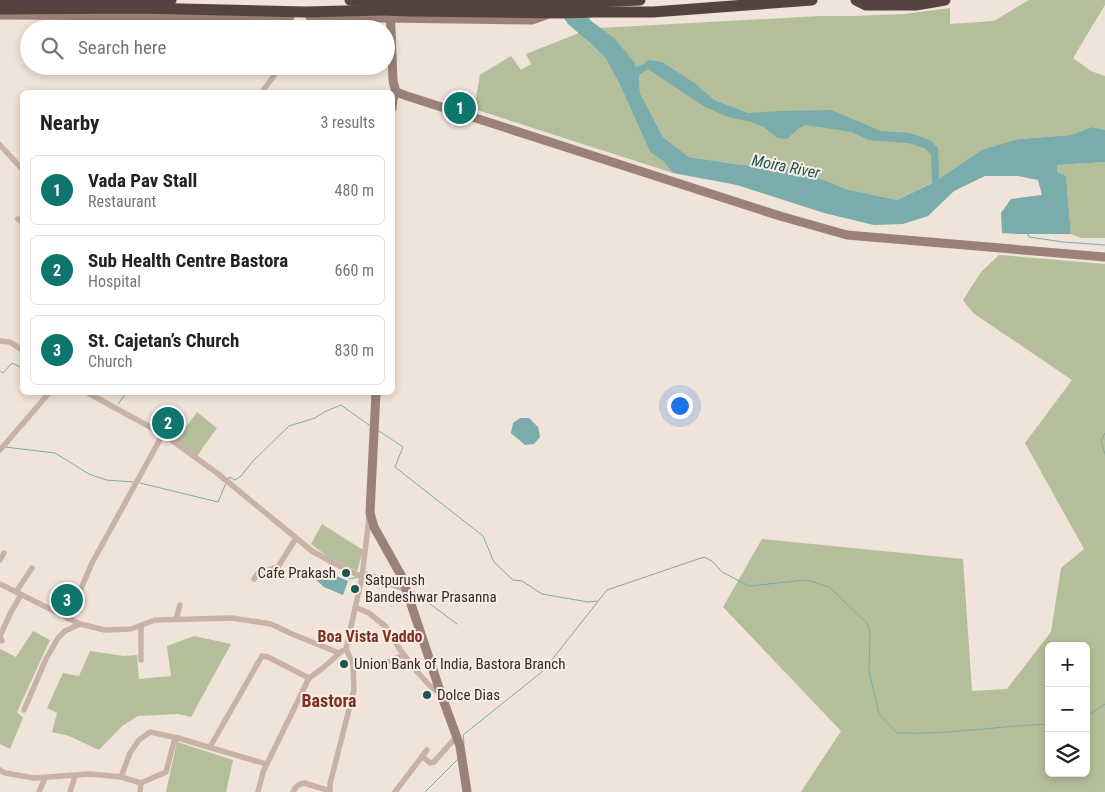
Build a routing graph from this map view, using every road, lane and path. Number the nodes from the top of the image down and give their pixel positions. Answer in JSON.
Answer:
{"nodes":[{"id":1,"x":0,"y":0,"type":"edge"},
{"id":2,"x":171,"y":0,"type":"edge"},
{"id":3,"x":350,"y":0,"type":"edge"},
{"id":4,"x":640,"y":0,"type":"edge"},
{"id":5,"x":812,"y":0,"type":"edge"},
{"id":6,"x":856,"y":0,"type":"edge"},
{"id":7,"x":945,"y":0,"type":"edge"},
{"id":8,"x":386,"y":7,"type":"edge"},
{"id":9,"x":598,"y":7,"type":"junction"},
{"id":10,"x":0,"y":9,"type":"edge"},
{"id":11,"x":554,"y":10,"type":"junction"},
{"id":12,"x":0,"y":15,"type":"edge"},
{"id":13,"x":317,"y":17,"type":"junction"},
{"id":14,"x":315,"y":20,"type":"edge"},
{"id":15,"x":387,"y":20,"type":"edge"},
{"id":16,"x":275,"y":75,"type":"edge"},
{"id":17,"x":392,"y":75,"type":"edge"},
{"id":18,"x":264,"y":90,"type":"edge"},
{"id":19,"x":396,"y":92,"type":"joint"},
{"id":20,"x":0,"y":145,"type":"edge"},
{"id":21,"x":20,"y":167,"type":"edge"},
{"id":22,"x":1105,"y":257,"type":"edge"},
{"id":23,"x":0,"y":341,"type":"edge"},
{"id":24,"x":20,"y":349,"type":"edge"},
{"id":25,"x":47,"y":395,"type":"edge"},
{"id":26,"x":92,"y":395,"type":"edge"},
{"id":27,"x":376,"y":395,"type":"edge"},
{"id":28,"x":163,"y":434,"type":"junction"},
{"id":29,"x":0,"y":450,"type":"edge"},
{"id":30,"x":370,"y":513,"type":"junction"},
{"id":31,"x":296,"y":538,"type":"junction"},
{"id":32,"x":4,"y":553,"type":"dead end"},
{"id":33,"x":0,"y":560,"type":"edge"},
{"id":34,"x":32,"y":568,"type":"dead end"},
{"id":35,"x":362,"y":576,"type":"junction"},
{"id":36,"x":254,"y":579,"type":"dead end"},
{"id":37,"x":0,"y":584,"type":"edge"},
{"id":38,"x":405,"y":587,"type":"junction"},
{"id":39,"x":19,"y":594,"type":"junction"},
{"id":40,"x":180,"y":605,"type":"dead end"},
{"id":41,"x":355,"y":607,"type":"junction"},
{"id":42,"x":68,"y":619,"type":"junction"},
{"id":43,"x":176,"y":619,"type":"junction"},
{"id":44,"x":80,"y":624,"type":"junction"},
{"id":45,"x":141,"y":626,"type":"junction"},
{"id":46,"x":2,"y":641,"type":"dead end"},
{"id":47,"x":346,"y":649,"type":"junction"},
{"id":48,"x":339,"y":653,"type":"junction"},
{"id":49,"x":404,"y":655,"type":"junction"},
{"id":50,"x":140,"y":660,"type":"dead end"},
{"id":51,"x":353,"y":664,"type":"junction"},
{"id":52,"x":309,"y":678,"type":"junction"},
{"id":53,"x":441,"y":694,"type":"junction"},
{"id":54,"x":24,"y":710,"type":"dead end"},
{"id":55,"x":457,"y":736,"type":"junction"},
{"id":56,"x":178,"y":738,"type":"junction"},
{"id":57,"x":210,"y":747,"type":"junction"},
{"id":58,"x":427,"y":750,"type":"dead end"},
{"id":59,"x":422,"y":756,"type":"junction"},
{"id":60,"x":266,"y":764,"type":"junction"},
{"id":61,"x":0,"y":770,"type":"edge"},
{"id":62,"x":75,"y":776,"type":"junction"},
{"id":63,"x":121,"y":777,"type":"junction"},
{"id":64,"x":45,"y":778,"type":"junction"},
{"id":65,"x":142,"y":783,"type":"junction"},
{"id":66,"x":39,"y":792,"type":"edge"},
{"id":67,"x":70,"y":792,"type":"edge"},
{"id":68,"x":140,"y":792,"type":"edge"},
{"id":69,"x":258,"y":792,"type":"edge"},
{"id":70,"x":293,"y":792,"type":"edge"},
{"id":71,"x":330,"y":792,"type":"edge"},
{"id":72,"x":395,"y":792,"type":"edge"},
{"id":73,"x":467,"y":792,"type":"edge"}],
"edges":[{"from":1,"to":2,"type":"highway"},
{"from":3,"to":8,"type":"highway"},
{"from":4,"to":9,"type":"highway"},
{"from":5,"to":9,"type":"highway"},
{"from":6,"to":7,"type":"highway"},
{"from":8,"to":10,"type":"highway"},
{"from":8,"to":11,"type":"highway","bridge":true},
{"from":8,"to":11,"type":"street"},
{"from":8,"to":13,"type":"street"},
{"from":8,"to":15,"type":"street"},
{"from":9,"to":11,"type":"highway"},
{"from":12,"to":13,"type":"street"},
{"from":13,"to":14,"type":"street"},
{"from":16,"to":18,"type":"street"},
{"from":17,"to":19,"type":"street"},
{"from":19,"to":22,"type":"street"},
{"from":20,"to":21,"type":"street"},
{"from":23,"to":24,"type":"street"},
{"from":25,"to":29,"type":"street"},
{"from":26,"to":28,"type":"street"},
{"from":27,"to":30,"type":"street"},
{"from":28,"to":31,"type":"street"},
{"from":28,"to":42,"type":"street"},
{"from":30,"to":35,"type":"street"},
{"from":30,"to":38,"type":"street"},
{"from":31,"to":35,"type":"street"},
{"from":31,"to":36,"type":"street"},
{"from":32,"to":33,"type":"street"},
{"from":34,"to":39,"type":"street"},
{"from":35,"to":38,"type":"street"},
{"from":35,"to":41,"type":"street"},
{"from":37,"to":39,"type":"street"},
{"from":38,"to":53,"type":"street"},
{"from":39,"to":42,"type":"street"},
{"from":39,"to":46,"type":"street"},
{"from":40,"to":43,"type":"street"},
{"from":41,"to":47,"type":"street"},
{"from":41,"to":49,"type":"street"},
{"from":42,"to":44,"type":"street"},
{"from":43,"to":45,"type":"street"},
{"from":43,"to":48,"type":"street"},
{"from":44,"to":45,"type":"street"},
{"from":44,"to":54,"type":"street"},
{"from":45,"to":50,"type":"street"},
{"from":47,"to":48,"type":"street"},
{"from":47,"to":51,"type":"street"},
{"from":48,"to":52,"type":"street"},
{"from":49,"to":51,"type":"street"},
{"from":49,"to":53,"type":"street"},
{"from":51,"to":71,"type":"street"},
{"from":52,"to":57,"type":"street"},
{"from":52,"to":60,"type":"street"},
{"from":53,"to":55,"type":"street"},
{"from":55,"to":59,"type":"street"},
{"from":55,"to":73,"type":"street"},
{"from":56,"to":57,"type":"street"},
{"from":56,"to":63,"type":"street"},
{"from":56,"to":65,"type":"street"},
{"from":57,"to":60,"type":"street"},
{"from":58,"to":59,"type":"street"},
{"from":59,"to":72,"type":"street"},
{"from":60,"to":69,"type":"street"},
{"from":61,"to":64,"type":"street"},
{"from":62,"to":63,"type":"street"},
{"from":62,"to":64,"type":"street"},
{"from":62,"to":67,"type":"street"},
{"from":63,"to":65,"type":"street"},
{"from":64,"to":66,"type":"street"},
{"from":65,"to":68,"type":"street"},
{"from":70,"to":71,"type":"street"}]}
